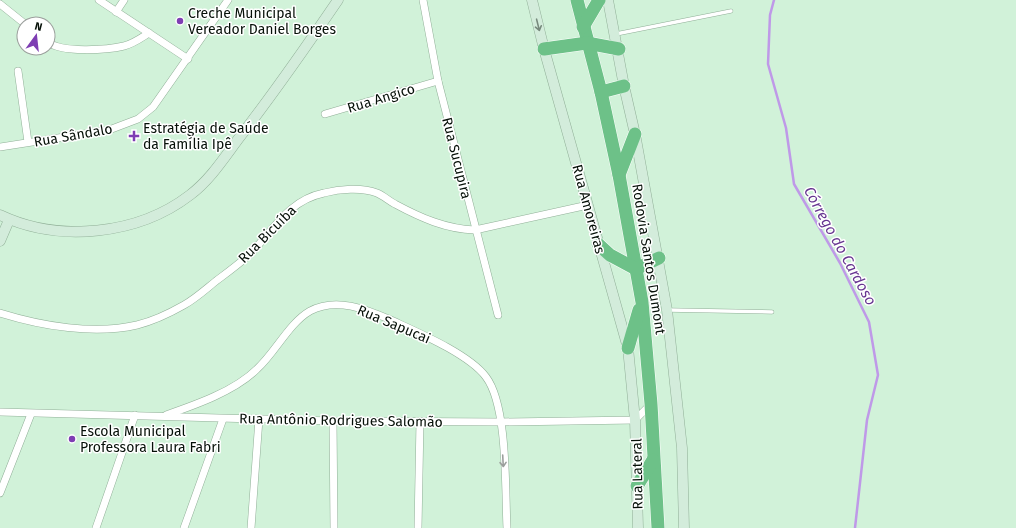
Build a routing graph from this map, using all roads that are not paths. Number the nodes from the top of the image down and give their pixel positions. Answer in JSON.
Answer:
{"nodes":[{"id":1,"x":99,"y":0,"type":"edge"},
{"id":2,"x":124,"y":0,"type":"edge"},
{"id":3,"x":228,"y":0,"type":"edge"},
{"id":4,"x":337,"y":0,"type":"edge"},
{"id":5,"x":423,"y":0,"type":"edge"},
{"id":6,"x":532,"y":0,"type":"edge"},
{"id":7,"x":576,"y":0,"type":"edge"},
{"id":8,"x":599,"y":0,"type":"edge"},
{"id":9,"x":608,"y":0,"type":"edge"},
{"id":10,"x":0,"y":4,"type":"edge"},
{"id":11,"x":731,"y":11,"type":"dead end"},
{"id":12,"x":116,"y":12,"type":"junction"},
{"id":13,"x":16,"y":17,"type":"edge"},
{"id":14,"x":582,"y":27,"type":"junction"},
{"id":15,"x":149,"y":33,"type":"junction"},
{"id":16,"x":616,"y":34,"type":"junction"},
{"id":17,"x":587,"y":43,"type":"junction"},
{"id":18,"x":56,"y":46,"type":"edge"},
{"id":19,"x":544,"y":49,"type":"junction"},
{"id":20,"x":619,"y":49,"type":"junction"},
{"id":21,"x":188,"y":59,"type":"junction"},
{"id":22,"x":18,"y":70,"type":"dead end"},
{"id":23,"x":438,"y":81,"type":"junction"},
{"id":24,"x":624,"y":86,"type":"junction"},
{"id":25,"x":600,"y":92,"type":"junction"},
{"id":26,"x":324,"y":114,"type":"dead end"},
{"id":27,"x":636,"y":134,"type":"junction"},
{"id":28,"x":28,"y":142,"type":"junction"},
{"id":29,"x":0,"y":145,"type":"edge"},
{"id":30,"x":619,"y":175,"type":"junction"},
{"id":31,"x":588,"y":205,"type":"junction"},
{"id":32,"x":5,"y":218,"type":"edge"},
{"id":33,"x":475,"y":230,"type":"junction"},
{"id":34,"x":0,"y":241,"type":"edge"},
{"id":35,"x":598,"y":244,"type":"junction"},
{"id":36,"x":659,"y":258,"type":"junction"},
{"id":37,"x":636,"y":270,"type":"junction"},
{"id":38,"x":642,"y":302,"type":"junction"},
{"id":39,"x":666,"y":310,"type":"junction"},
{"id":40,"x":772,"y":312,"type":"dead end"},
{"id":41,"x":0,"y":313,"type":"edge"},
{"id":42,"x":498,"y":315,"type":"dead end"},
{"id":43,"x":628,"y":348,"type":"junction"},
{"id":44,"x":651,"y":404,"type":"junction"},
{"id":45,"x":0,"y":412,"type":"edge"},
{"id":46,"x":31,"y":414,"type":"junction"},
{"id":47,"x":135,"y":415,"type":"junction"},
{"id":48,"x":162,"y":417,"type":"junction"},
{"id":49,"x":223,"y":418,"type":"junction"},
{"id":50,"x":259,"y":419,"type":"junction"},
{"id":51,"x":635,"y":420,"type":"junction"},
{"id":52,"x":333,"y":421,"type":"junction"},
{"id":53,"x":420,"y":421,"type":"junction"},
{"id":54,"x":501,"y":422,"type":"junction"},
{"id":55,"x":653,"y":460,"type":"junction"},
{"id":56,"x":637,"y":486,"type":"junction"},
{"id":57,"x":0,"y":493,"type":"edge"},
{"id":58,"x":96,"y":528,"type":"edge"},
{"id":59,"x":184,"y":528,"type":"edge"},
{"id":60,"x":251,"y":528,"type":"edge"},
{"id":61,"x":334,"y":528,"type":"edge"},
{"id":62,"x":418,"y":528,"type":"edge"},
{"id":63,"x":507,"y":528,"type":"edge"},
{"id":64,"x":638,"y":528,"type":"edge"},
{"id":65,"x":658,"y":528,"type":"edge"},
{"id":66,"x":684,"y":528,"type":"edge"}],
"edges":[{"from":1,"to":12,"type":"street"},
{"from":2,"to":12,"type":"street"},
{"from":3,"to":21,"type":"street","name":"Rua Sândalo"},
{"from":4,"to":32,"type":"street"},
{"from":5,"to":23,"type":"street","name":"Rua Sucupira"},
{"from":6,"to":19,"type":"street","name":"Rua Amoreiras","one_way":true},
{"from":7,"to":14,"type":"highway","name":"Rodovia Santos Dumont"},
{"from":8,"to":14,"type":"highway"},
{"from":9,"to":16,"type":"street"},
{"from":10,"to":13,"type":"street"},
{"from":11,"to":16,"type":"lane"},
{"from":12,"to":15,"type":"street"},
{"from":14,"to":17,"type":"highway","name":"Rodovia Santos Dumont"},
{"from":15,"to":18,"type":"street"},
{"from":15,"to":21,"type":"street"},
{"from":16,"to":20,"type":"street"},
{"from":17,"to":19,"type":"highway"},
{"from":17,"to":20,"type":"highway"},
{"from":17,"to":25,"type":"highway","name":"Rodovia Santos Dumont"},
{"from":19,"to":31,"type":"street","name":"Rua Amoreiras"},
{"from":20,"to":24,"type":"street"},
{"from":21,"to":28,"type":"street","name":"Rua Sândalo"},
{"from":22,"to":28,"type":"street"},
{"from":23,"to":26,"type":"street","name":"Rua Angico"},
{"from":23,"to":33,"type":"street","name":"Rua Sucupira"},
{"from":24,"to":25,"type":"highway"},
{"from":24,"to":27,"type":"street"},
{"from":25,"to":30,"type":"highway","name":"Rodovia Santos Dumont"},
{"from":27,"to":30,"type":"highway"},
{"from":27,"to":36,"type":"street"},
{"from":28,"to":29,"type":"street","name":"Rua Sândalo"},
{"from":30,"to":37,"type":"highway","name":"Rodovia Santos Dumont"},
{"from":31,"to":33,"type":"street","name":"Rua Bicuíba"},
{"from":31,"to":35,"type":"street","name":"Rua Amoreiras"},
{"from":32,"to":34,"type":"street"},
{"from":33,"to":41,"type":"street","name":"Rua Bicuíba"},
{"from":33,"to":42,"type":"street","name":"Rua Sucupira"},
{"from":35,"to":37,"type":"highway"},
{"from":35,"to":43,"type":"street","name":"Rua Amoreiras"},
{"from":36,"to":37,"type":"highway"},
{"from":36,"to":39,"type":"street"},
{"from":37,"to":38,"type":"highway","name":"Rodovia Santos Dumont"},
{"from":38,"to":43,"type":"highway"},
{"from":38,"to":44,"type":"highway","name":"Rodovia Santos Dumont"},
{"from":39,"to":40,"type":"lane"},
{"from":39,"to":66,"type":"street"},
{"from":43,"to":51,"type":"street","name":"Rua Amoreiras"},
{"from":44,"to":51,"type":"street"},
{"from":44,"to":55,"type":"highway","name":"Rodovia Santos Dumont"},
{"from":45,"to":46,"type":"street","name":"Rua Antônio Rodrigues Salomão"},
{"from":46,"to":47,"type":"street","name":"Rua Antônio Rodrigues Salomão"},
{"from":46,"to":57,"type":"street"},
{"from":47,"to":48,"type":"street","name":"Rua Antônio Rodrigues Salomão"},
{"from":47,"to":58,"type":"street"},
{"from":48,"to":49,"type":"street","name":"Rua Antônio Rodrigues Salomão"},
{"from":48,"to":54,"type":"street","name":"Rua Sapucai"},
{"from":49,"to":50,"type":"street","name":"Rua Antônio Rodrigues Salomão"},
{"from":49,"to":59,"type":"street"},
{"from":50,"to":52,"type":"street","name":"Rua Antônio Rodrigues Salomão"},
{"from":50,"to":60,"type":"street"},
{"from":51,"to":54,"type":"street","name":"Rua Antônio Rodrigues Salomão"},
{"from":51,"to":56,"type":"street","name":"Rua Lateral"},
{"from":52,"to":53,"type":"street","name":"Rua Antônio Rodrigues Salomão"},
{"from":52,"to":61,"type":"street"},
{"from":53,"to":54,"type":"street","name":"Rua Antônio Rodrigues Salomão"},
{"from":53,"to":62,"type":"street"},
{"from":54,"to":63,"type":"street","name":"Rua Sapucai","one_way":true},
{"from":55,"to":56,"type":"highway"},
{"from":55,"to":65,"type":"highway","name":"Rodovia Santos Dumont"},
{"from":56,"to":64,"type":"street","name":"Rua Lateral"}]}
